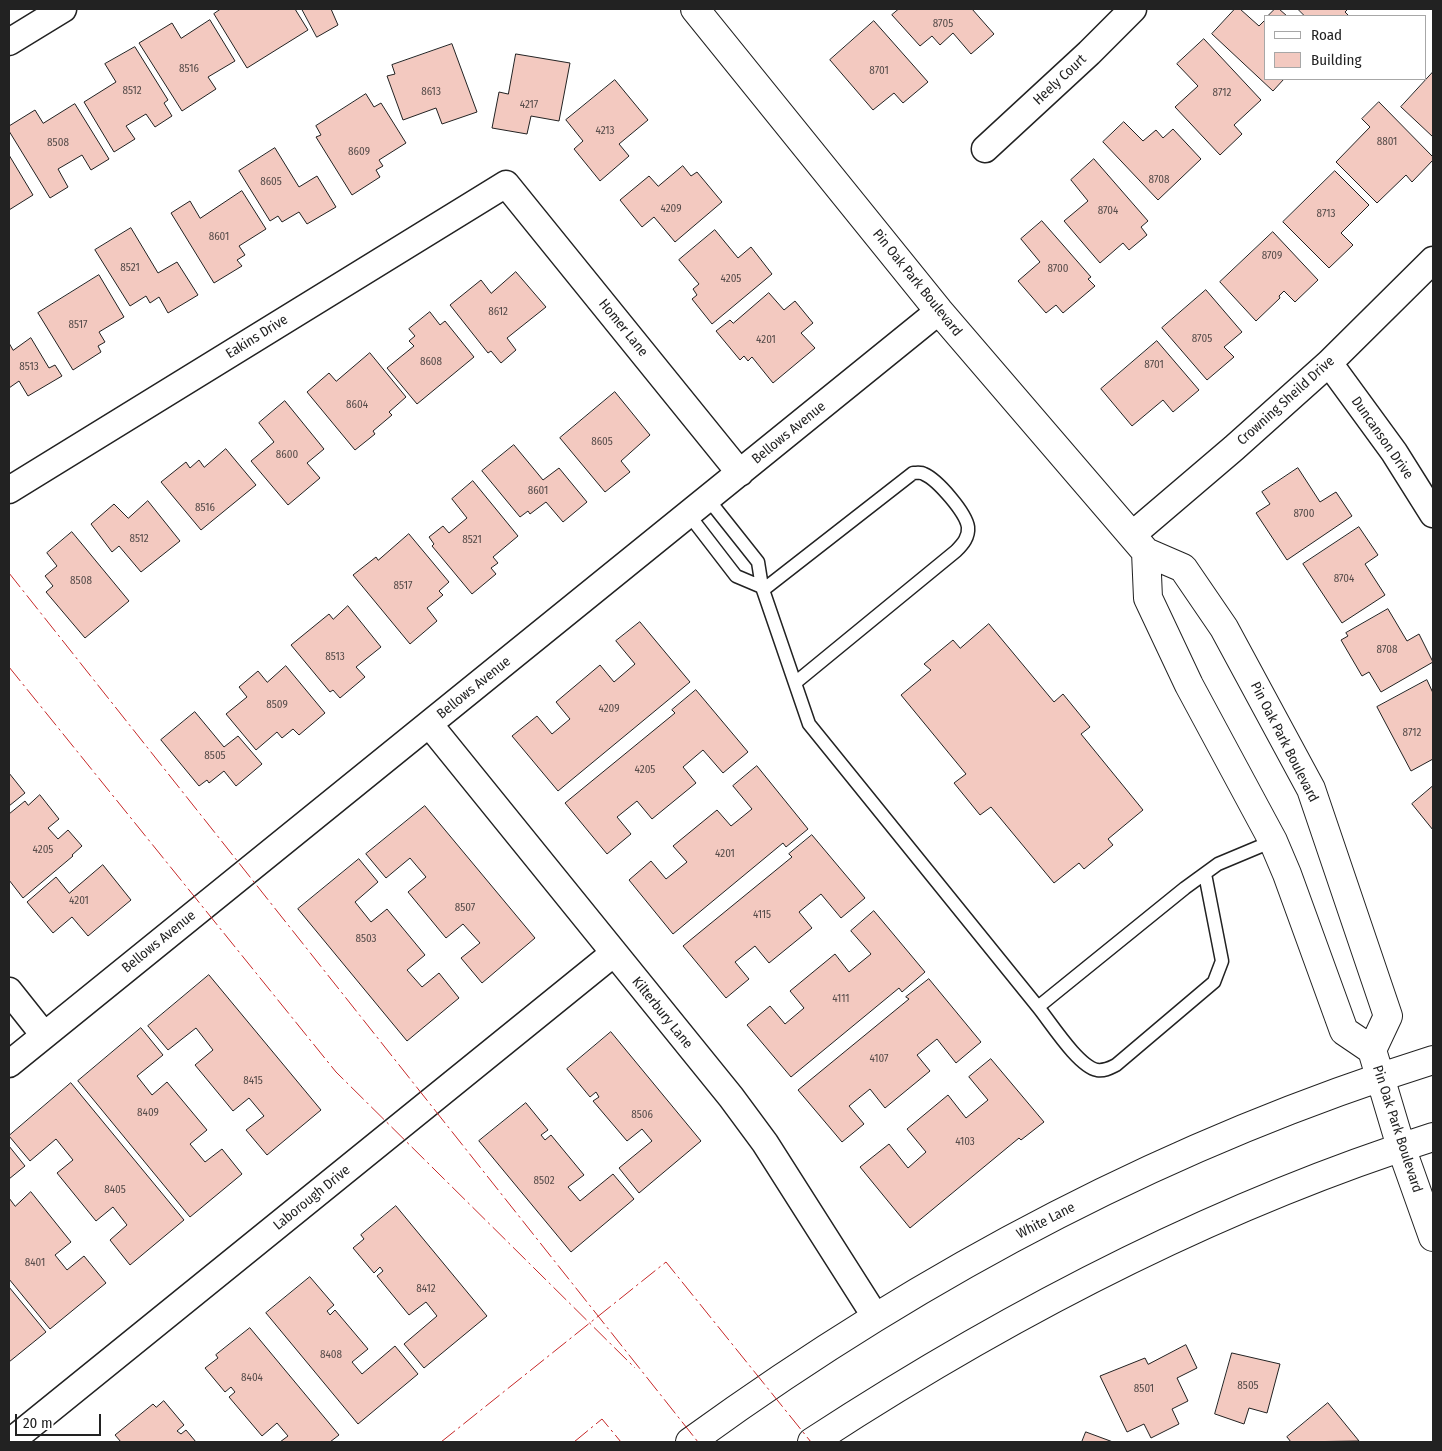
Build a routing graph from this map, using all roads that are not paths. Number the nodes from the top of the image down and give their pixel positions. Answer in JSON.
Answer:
{"nodes":[{"id":1,"x":63,"y":9,"type":"edge"},
{"id":2,"x":694,"y":9,"type":"edge"},
{"id":3,"x":1133,"y":9,"type":"edge"},
{"id":4,"x":9,"y":42,"type":"edge"},
{"id":5,"x":985,"y":149,"type":"dead end"},
{"id":6,"x":506,"y":184,"type":"joint"},
{"id":7,"x":1433,"y":260,"type":"edge"},
{"id":8,"x":939,"y":312,"type":"junction"},
{"id":9,"x":1329,"y":363,"type":"junction"},
{"id":10,"x":740,"y":473,"type":"junction"},
{"id":11,"x":9,"y":490,"type":"edge"},
{"id":12,"x":698,"y":507,"type":"junction"},
{"id":13,"x":1433,"y":514,"type":"edge"},
{"id":14,"x":1139,"y":543,"type":"junction"},
{"id":15,"x":762,"y":588,"type":"junction"},
{"id":16,"x":795,"y":683,"type":"junction"},
{"id":17,"x":429,"y":724,"type":"junction"},
{"id":18,"x":1273,"y":841,"type":"junction"},
{"id":19,"x":1205,"y":874,"type":"junction"},
{"id":20,"x":614,"y":953,"type":"junction"},
{"id":21,"x":9,"y":991,"type":"edge"},
{"id":22,"x":1038,"y":1007,"type":"junction"},
{"id":23,"x":44,"y":1035,"type":"junction"},
{"id":24,"x":1372,"y":1050,"type":"junction"},
{"id":25,"x":1433,"y":1060,"type":"edge"},
{"id":26,"x":9,"y":1064,"type":"edge"},
{"id":27,"x":1380,"y":1076,"type":"junction"},
{"id":28,"x":1433,"y":1137,"type":"edge"},
{"id":29,"x":1401,"y":1147,"type":"junction"},
{"id":30,"x":1433,"y":1237,"type":"edge"},
{"id":31,"x":875,"y":1316,"type":"junction"},
{"id":32,"x":10,"y":1442,"type":"edge"},
{"id":33,"x":690,"y":1442,"type":"edge"},
{"id":34,"x":812,"y":1442,"type":"edge"}],
"edges":[{"from":1,"to":4,"type":"street"},
{"from":2,"to":8,"type":"street","name":"Pin Oak Park Boulevard"},
{"from":3,"to":5,"type":"street","name":"Heely Court"},
{"from":6,"to":10,"type":"street","name":"Homer Lane"},
{"from":6,"to":11,"type":"street","name":"Eakins Drive"},
{"from":7,"to":9,"type":"street","name":"Crowning Sheild Drive"},
{"from":8,"to":10,"type":"street","name":"Bellows Avenue"},
{"from":8,"to":14,"type":"street","name":"Pin Oak Park Boulevard"},
{"from":9,"to":13,"type":"street","name":"Duncanson Drive"},
{"from":9,"to":14,"type":"street","name":"Crowning Sheild Drive"},
{"from":10,"to":12,"type":"street","name":"Bellows Avenue"},
{"from":12,"to":15,"type":"lane"},
{"from":12,"to":15,"type":"lane"},
{"from":12,"to":17,"type":"street","name":"Bellows Avenue"},
{"from":14,"to":18,"type":"street","name":"Pin Oak Park Boulevard"},
{"from":14,"to":24,"type":"street","name":"Pin Oak Park Boulevard"},
{"from":15,"to":16,"type":"lane"},
{"from":15,"to":16,"type":"lane"},
{"from":16,"to":22,"type":"lane"},
{"from":17,"to":20,"type":"street","name":"Kilterbury Lane"},
{"from":17,"to":23,"type":"street","name":"Bellows Avenue"},
{"from":18,"to":19,"type":"lane"},
{"from":18,"to":24,"type":"street","name":"Pin Oak Park Boulevard"},
{"from":19,"to":22,"type":"lane"},
{"from":19,"to":22,"type":"lane"},
{"from":20,"to":31,"type":"street","name":"Kilterbury Lane"},
{"from":20,"to":32,"type":"street","name":"Laborough Drive"},
{"from":21,"to":23,"type":"street"},
{"from":23,"to":26,"type":"street","name":"Bellows Avenue"},
{"from":24,"to":27,"type":"street","name":"Pin Oak Park Boulevard"},
{"from":25,"to":27,"type":"street","name":"White Lane"},
{"from":27,"to":29,"type":"street","name":"Pin Oak Park Boulevard"},
{"from":27,"to":31,"type":"street","name":"White Lane"},
{"from":28,"to":29,"type":"street"},
{"from":29,"to":30,"type":"street","name":"Pin Oak Park Boulevard"},
{"from":29,"to":34,"type":"street"},
{"from":31,"to":33,"type":"street","name":"White Lane"}]}
